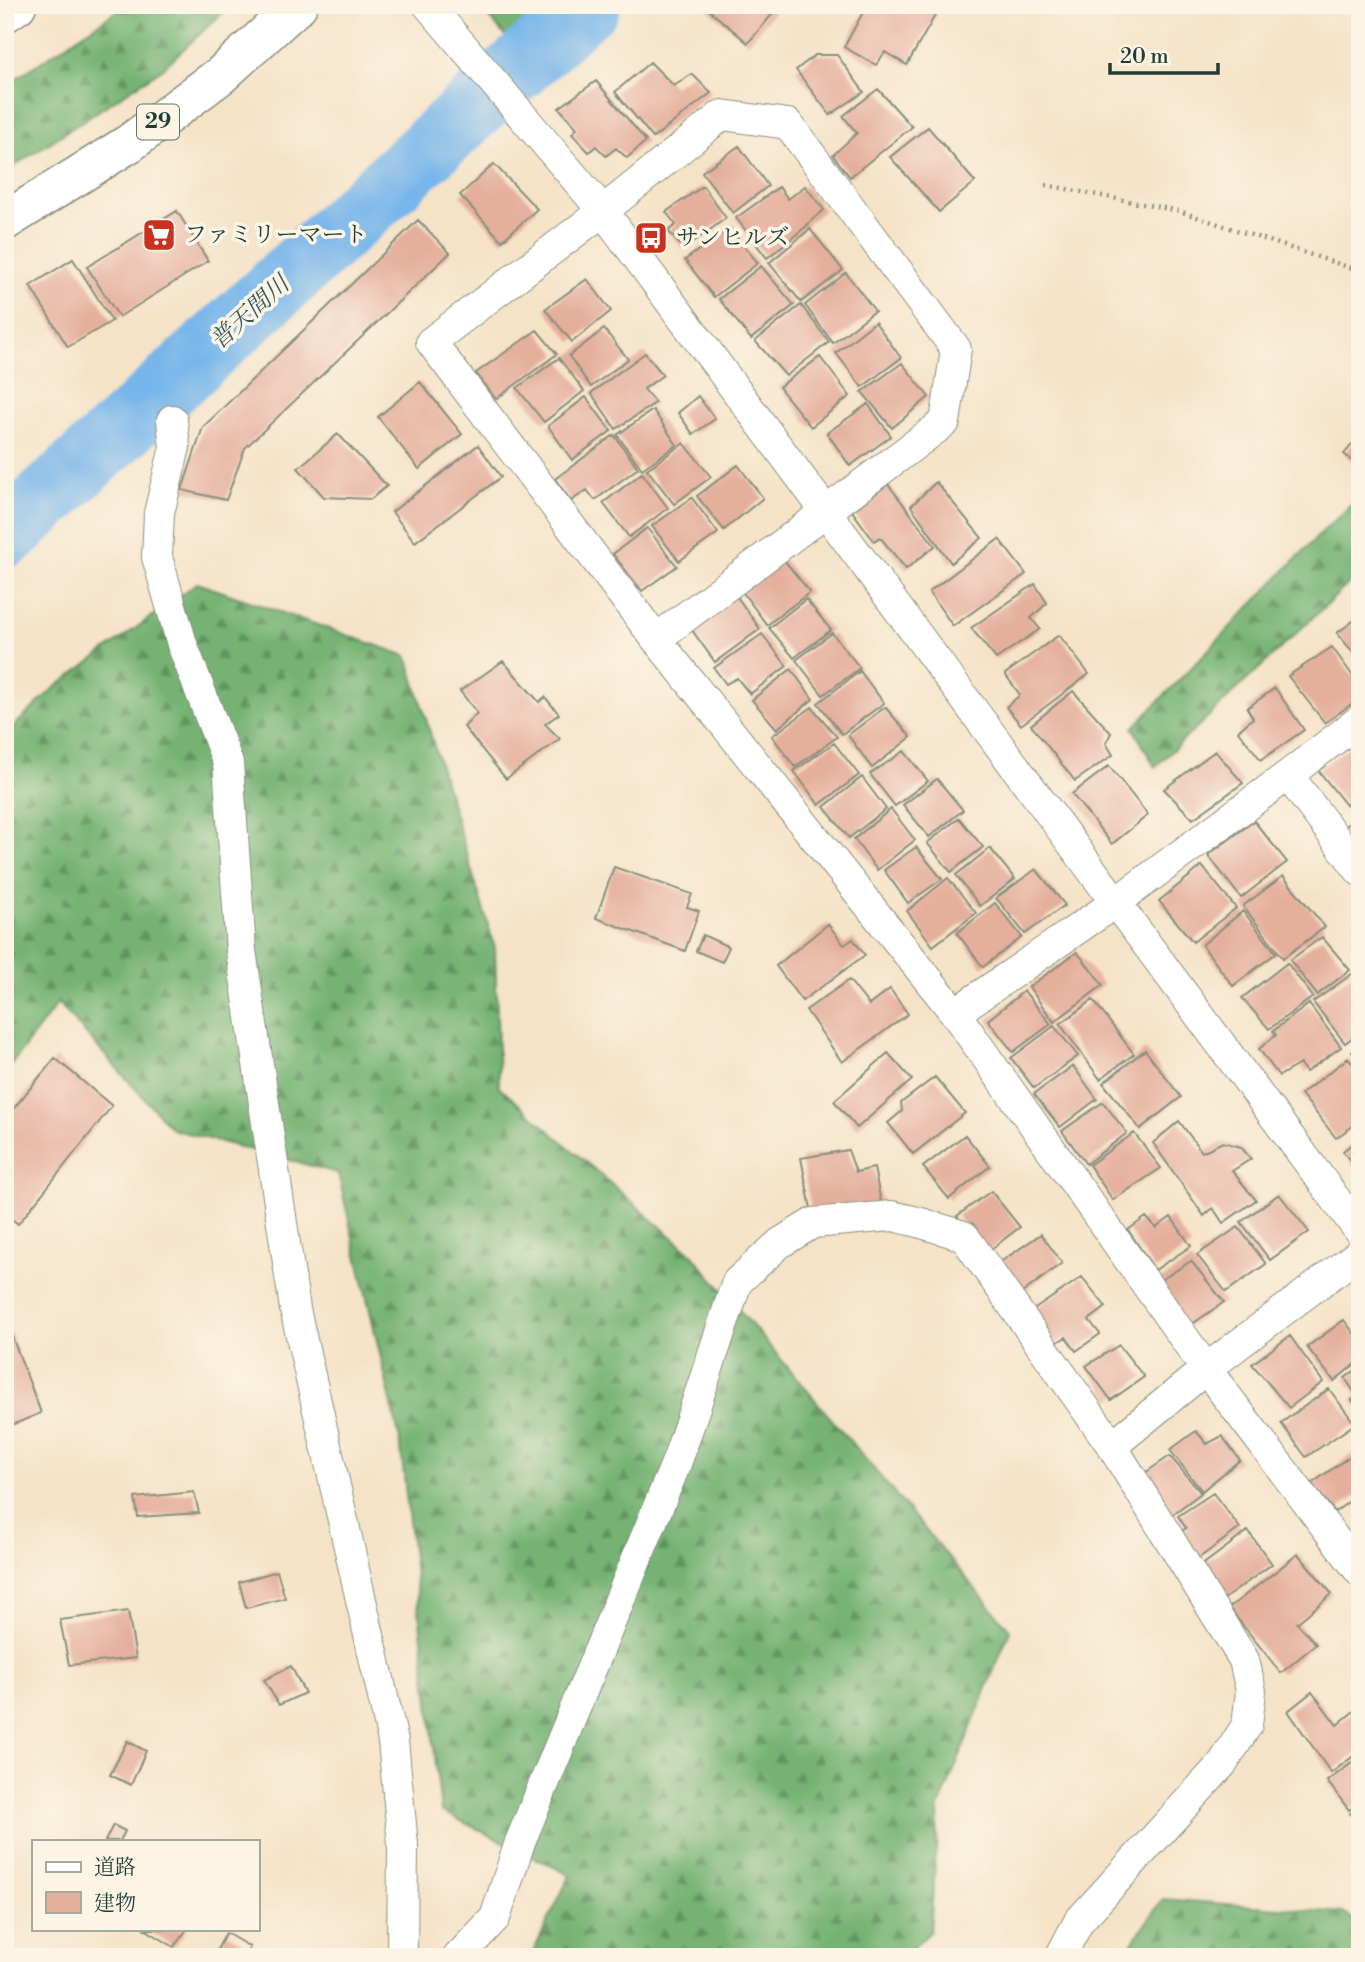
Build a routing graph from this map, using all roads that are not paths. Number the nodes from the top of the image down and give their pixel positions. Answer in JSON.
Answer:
{"nodes":[{"id":1,"x":17,"y":5,"type":"edge"},
{"id":2,"x":298,"y":5,"type":"edge"},
{"id":3,"x":5,"y":13,"type":"edge"},
{"id":4,"x":436,"y":15,"type":"edge"},
{"id":5,"x":603,"y":211,"type":"junction"},
{"id":6,"x":5,"y":221,"type":"edge"},
{"id":7,"x":172,"y":420,"type":"dead end"},
{"id":8,"x":826,"y":511,"type":"junction"},
{"id":9,"x":656,"y":639,"type":"junction"},
{"id":10,"x":1360,"y":720,"type":"edge"},
{"id":11,"x":1288,"y":775,"type":"junction"},
{"id":12,"x":1360,"y":871,"type":"edge"},
{"id":13,"x":1115,"y":903,"type":"junction"},
{"id":14,"x":956,"y":1013,"type":"junction"},
{"id":15,"x":1360,"y":1231,"type":"edge"},
{"id":16,"x":1360,"y":1253,"type":"edge"},
{"id":17,"x":1206,"y":1369,"type":"junction"},
{"id":18,"x":1112,"y":1446,"type":"junction"},
{"id":19,"x":1360,"y":1572,"type":"edge"},
{"id":20,"x":402,"y":1957,"type":"edge"},
{"id":21,"x":458,"y":1957,"type":"edge"},
{"id":22,"x":1060,"y":1957,"type":"edge"}],
"edges":[{"from":1,"to":3,"type":"main road"},
{"from":2,"to":6,"type":"main road","number":"29"},
{"from":4,"to":5,"type":"street"},
{"from":5,"to":8,"type":"street"},
{"from":5,"to":8,"type":"street"},
{"from":5,"to":9,"type":"street"},
{"from":7,"to":20,"type":"street"},
{"from":8,"to":9,"type":"street"},
{"from":8,"to":13,"type":"street"},
{"from":9,"to":14,"type":"street"},
{"from":10,"to":11,"type":"street"},
{"from":11,"to":12,"type":"street"},
{"from":11,"to":13,"type":"street"},
{"from":13,"to":14,"type":"street"},
{"from":13,"to":15,"type":"street"},
{"from":14,"to":17,"type":"street"},
{"from":16,"to":17,"type":"street"},
{"from":17,"to":18,"type":"street"},
{"from":17,"to":19,"type":"street"},
{"from":18,"to":21,"type":"street"},
{"from":18,"to":22,"type":"street"}]}
